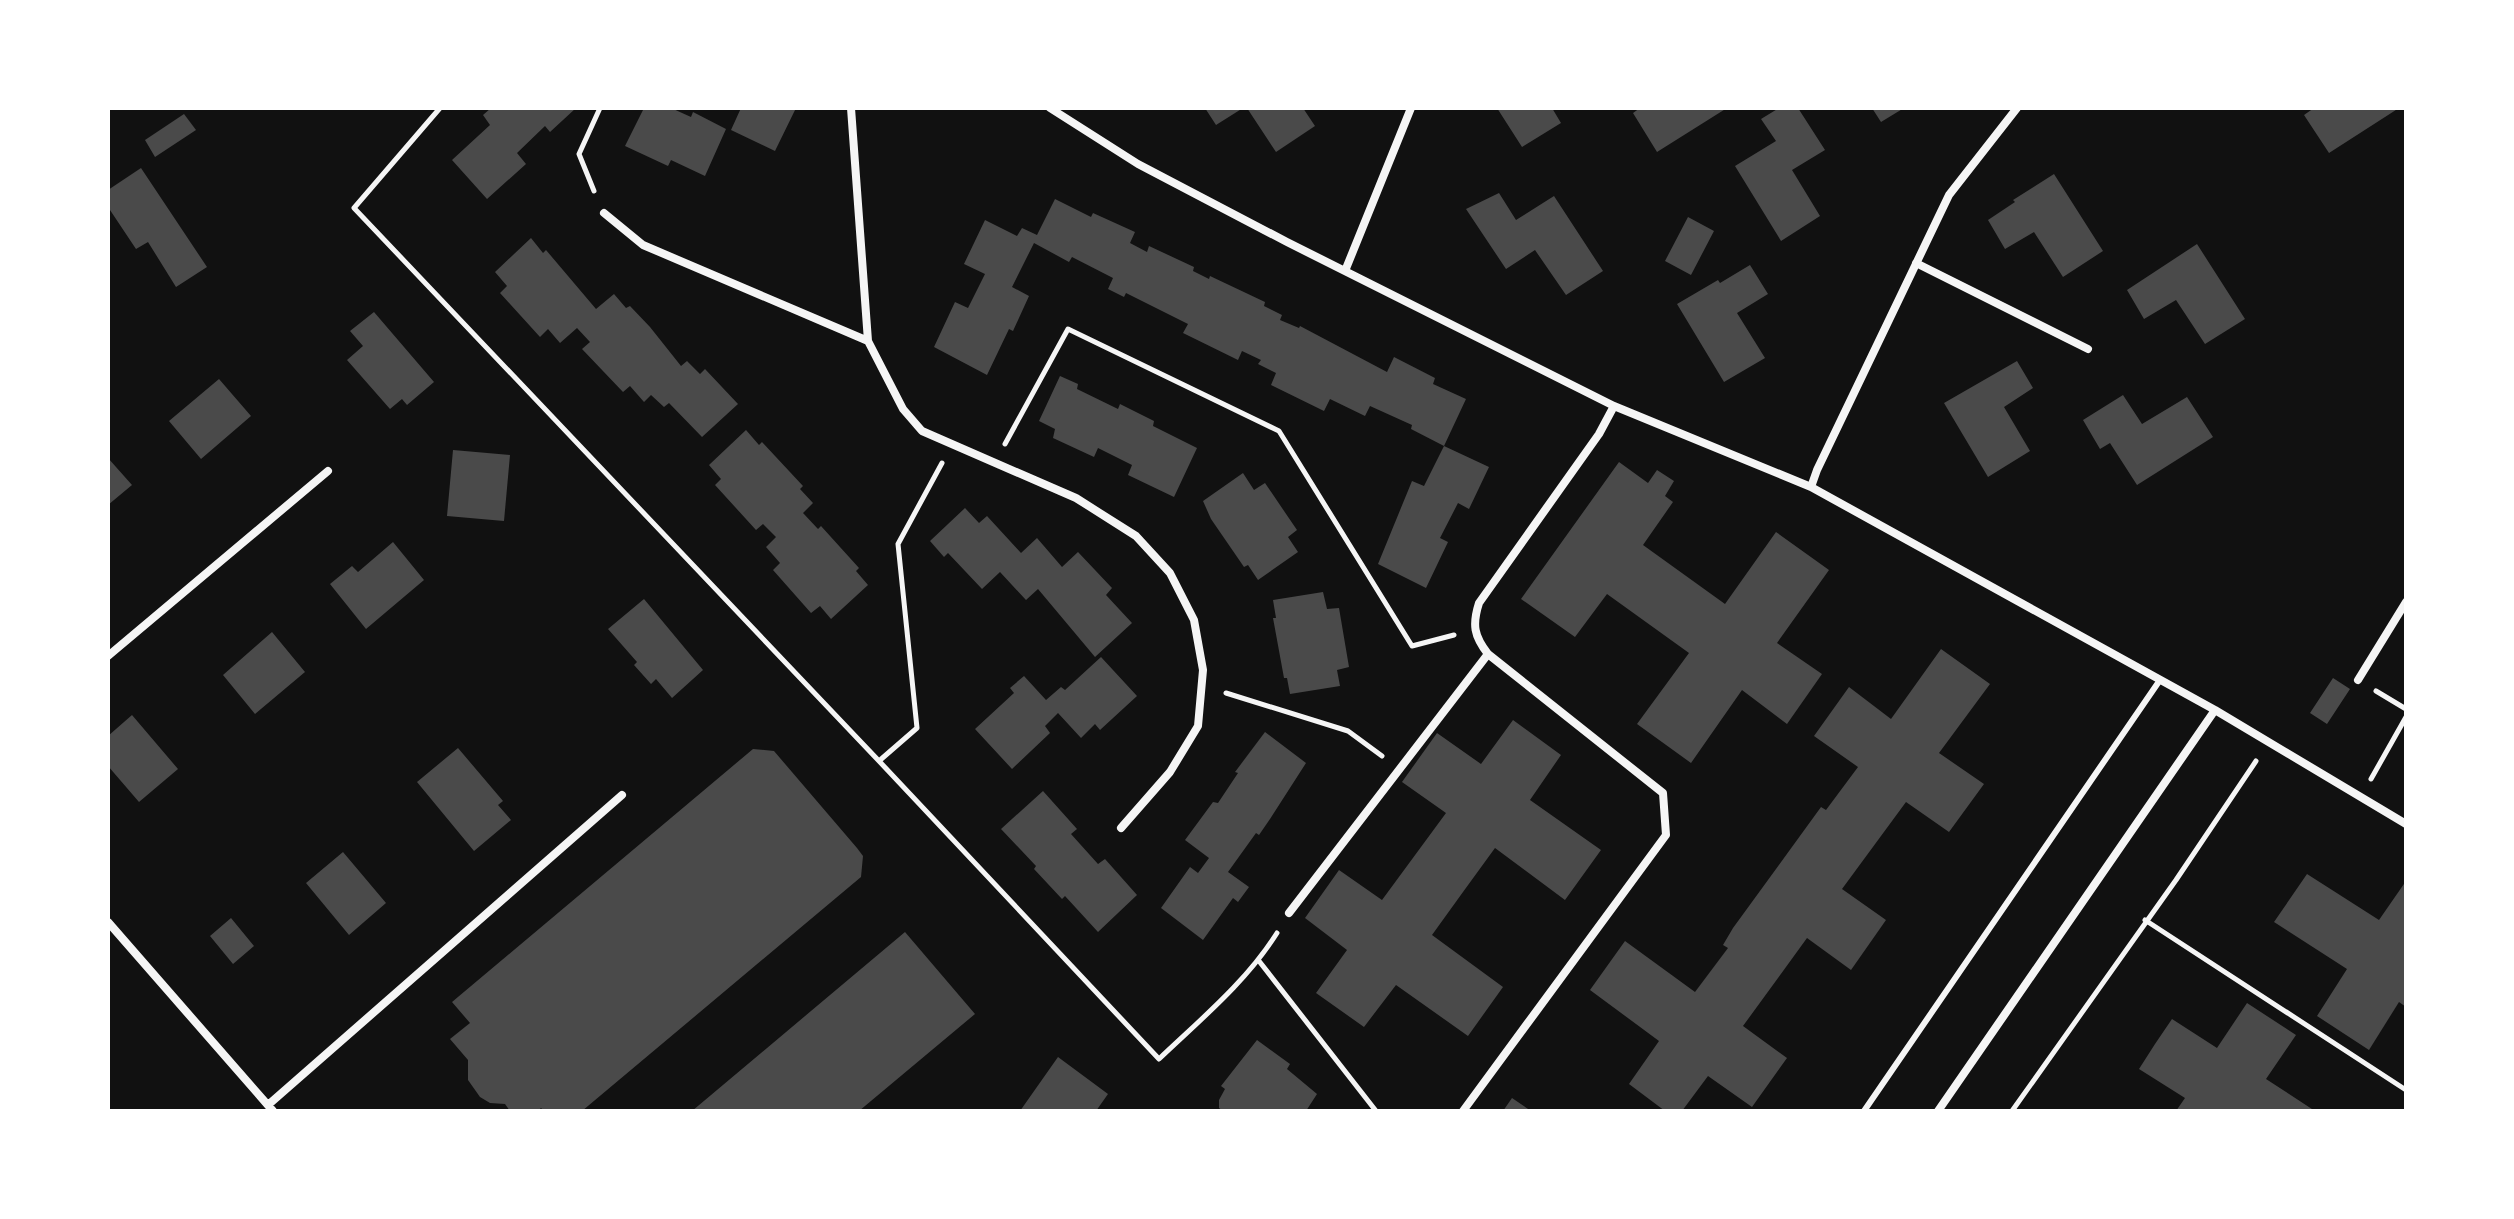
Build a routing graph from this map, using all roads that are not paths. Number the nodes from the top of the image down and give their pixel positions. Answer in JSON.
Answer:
{"nodes":[{"id":1,"x":851,"y":108,"type":"edge"},
{"id":2,"x":1050,"y":108,"type":"edge"},
{"id":3,"x":1411,"y":108,"type":"edge"},
{"id":4,"x":2017,"y":108,"type":"edge"},
{"id":5,"x":604,"y":213,"type":"road end"},
{"id":6,"x":1916,"y":263,"type":"junction"},
{"id":7,"x":1345,"y":271,"type":"junction"},
{"id":8,"x":868,"y":341,"type":"junction"},
{"id":9,"x":2088,"y":349,"type":"dead end"},
{"id":10,"x":1614,"y":406,"type":"junction"},
{"id":11,"x":328,"y":471,"type":"dead end"},
{"id":12,"x":1811,"y":487,"type":"junction"},
{"id":13,"x":2406,"y":602,"type":"edge"},
{"id":14,"x":1488,"y":654,"type":"junction"},
{"id":15,"x":108,"y":656,"type":"edge"},
{"id":16,"x":2160,"y":680,"type":"junction"},
{"id":17,"x":2358,"y":680,"type":"road end"},
{"id":18,"x":2215,"y":710,"type":"junction"},
{"id":19,"x":622,"y":795,"type":"dead end"},
{"id":20,"x":2406,"y":824,"type":"edge"},
{"id":21,"x":1121,"y":828,"type":"dead end"},
{"id":22,"x":1289,"y":913,"type":"road end"},
{"id":23,"x":108,"y":922,"type":"edge"},
{"id":24,"x":270,"y":1108,"type":"edge"},
{"id":25,"x":1463,"y":1111,"type":"edge"},
{"id":26,"x":1864,"y":1111,"type":"edge"},
{"id":27,"x":1938,"y":1111,"type":"edge"}],
"edges":[{"from":1,"to":8,"type":"street"},
{"from":2,"to":7,"type":"street"},
{"from":3,"to":7,"type":"street"},
{"from":4,"to":6,"type":"street"},
{"from":5,"to":8,"type":"street"},
{"from":6,"to":9,"type":"street"},
{"from":6,"to":12,"type":"street"},
{"from":7,"to":10,"type":"street"},
{"from":8,"to":21,"type":"street"},
{"from":10,"to":12,"type":"street"},
{"from":10,"to":14,"type":"street"},
{"from":11,"to":15,"type":"street"},
{"from":12,"to":16,"type":"street"},
{"from":13,"to":17,"type":"street"},
{"from":14,"to":22,"type":"street"},
{"from":14,"to":25,"type":"street"},
{"from":16,"to":18,"type":"street"},
{"from":16,"to":26,"type":"lane"},
{"from":18,"to":20,"type":"street"},
{"from":18,"to":27,"type":"street"},
{"from":19,"to":24,"type":"street"},
{"from":23,"to":24,"type":"street"}]}
